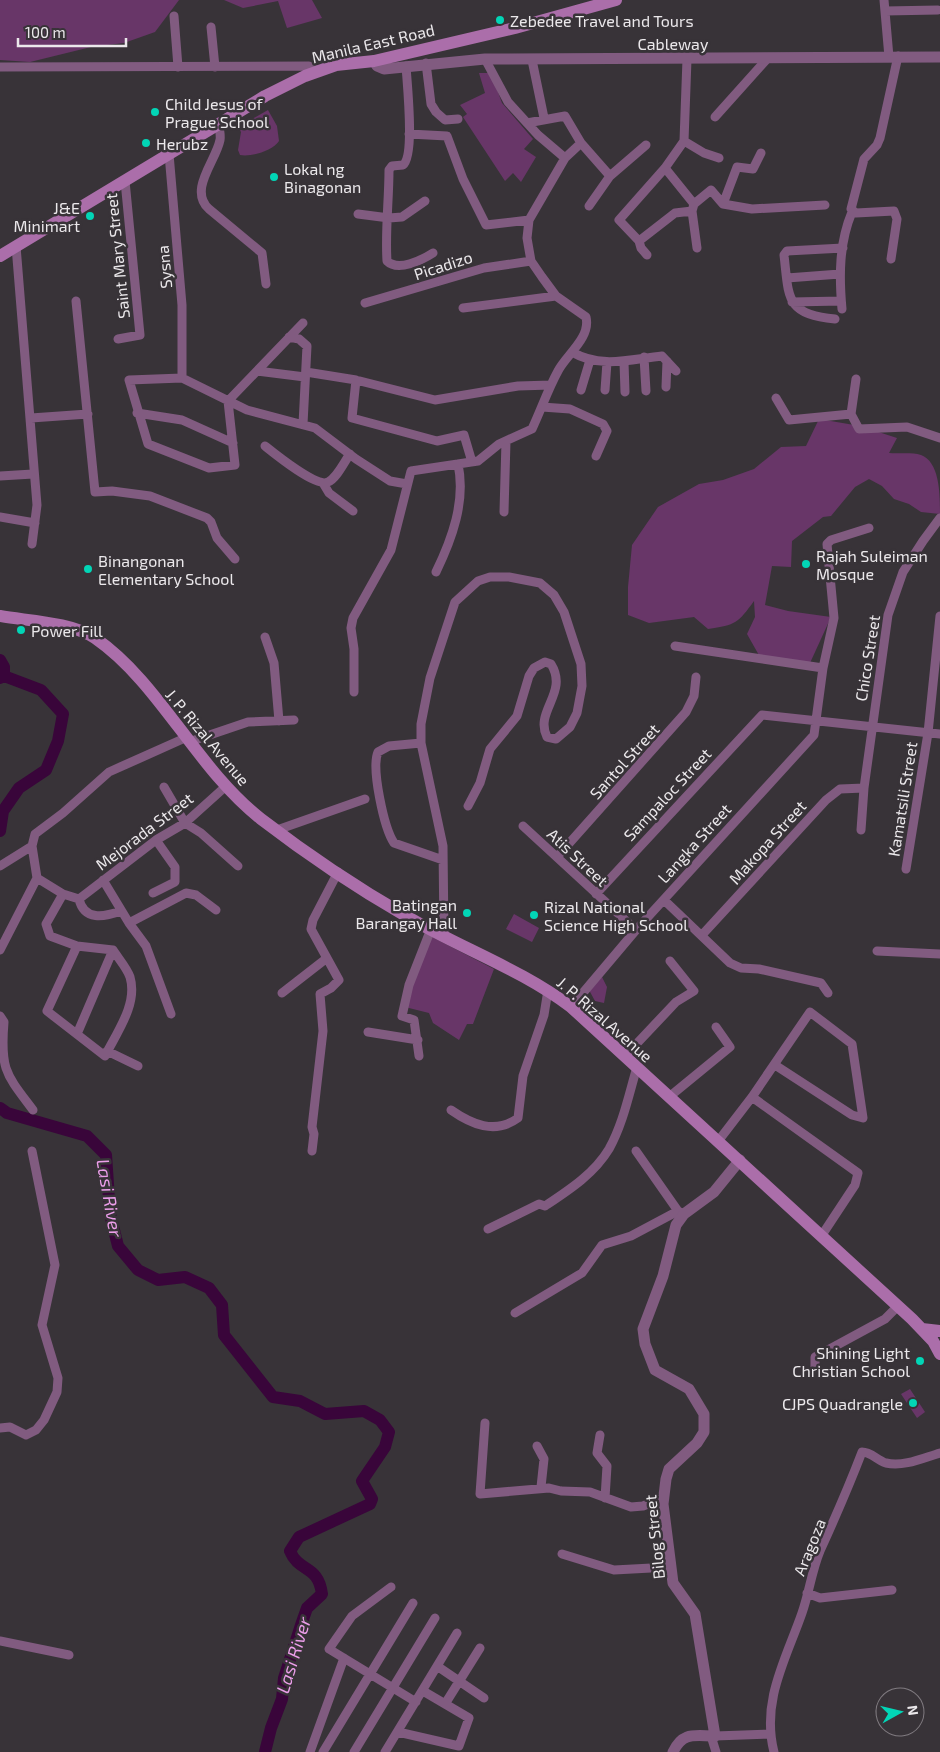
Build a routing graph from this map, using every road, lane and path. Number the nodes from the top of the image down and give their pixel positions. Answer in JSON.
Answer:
{"nodes":[{"id":1,"x":616,"y":0,"type":"edge"},
{"id":2,"x":884,"y":0,"type":"edge"},
{"id":3,"x":913,"y":0,"type":"edge"},
{"id":4,"x":938,"y":10,"type":"dead end"},
{"id":5,"x":885,"y":11,"type":"junction"},
{"id":6,"x":913,"y":11,"type":"junction"},
{"id":7,"x":174,"y":16,"type":"dead end"},
{"id":8,"x":211,"y":27,"type":"dead end"},
{"id":9,"x":893,"y":56,"type":"junction"},
{"id":10,"x":940,"y":57,"type":"edge"},
{"id":11,"x":485,"y":59,"type":"junction"},
{"id":12,"x":687,"y":59,"type":"junction"},
{"id":13,"x":767,"y":59,"type":"junction"},
{"id":14,"x":405,"y":60,"type":"junction"},
{"id":15,"x":532,"y":60,"type":"junction"},
{"id":16,"x":426,"y":64,"type":"junction"},
{"id":17,"x":0,"y":67,"type":"edge"},
{"id":18,"x":178,"y":67,"type":"junction"},
{"id":19,"x":215,"y":67,"type":"junction"},
{"id":20,"x":318,"y":71,"type":"junction"},
{"id":21,"x":715,"y":117,"type":"dead end"},
{"id":22,"x":544,"y":118,"type":"junction"},
{"id":23,"x":458,"y":120,"type":"dead end"},
{"id":24,"x":526,"y":123,"type":"junction"},
{"id":25,"x":219,"y":124,"type":"junction"},
{"id":26,"x":409,"y":134,"type":"junction"},
{"id":27,"x":684,"y":141,"type":"junction"},
{"id":28,"x":581,"y":143,"type":"junction"},
{"id":29,"x":646,"y":145,"type":"dead end"},
{"id":30,"x":762,"y":153,"type":"dead end"},
{"id":31,"x":169,"y":154,"type":"junction"},
{"id":32,"x":565,"y":158,"type":"junction"},
{"id":33,"x":719,"y":158,"type":"dead end"},
{"id":34,"x":666,"y":168,"type":"junction"},
{"id":35,"x":610,"y":176,"type":"junction"},
{"id":36,"x":125,"y":181,"type":"junction"},
{"id":37,"x":425,"y":201,"type":"dead end"},
{"id":38,"x":723,"y":204,"type":"junction"},
{"id":39,"x":825,"y":205,"type":"dead end"},
{"id":40,"x":589,"y":206,"type":"dead end"},
{"id":41,"x":693,"y":207,"type":"junction"},
{"id":42,"x":852,"y":212,"type":"junction"},
{"id":43,"x":358,"y":214,"type":"dead end"},
{"id":44,"x":389,"y":218,"type":"junction"},
{"id":45,"x":529,"y":220,"type":"junction"},
{"id":46,"x":639,"y":241,"type":"junction"},
{"id":47,"x":16,"y":246,"type":"junction"},
{"id":48,"x":696,"y":248,"type":"dead end"},
{"id":49,"x":843,"y":248,"type":"junction"},
{"id":50,"x":433,"y":253,"type":"dead end"},
{"id":51,"x":647,"y":254,"type":"dead end"},
{"id":52,"x":0,"y":256,"type":"edge"},
{"id":53,"x":892,"y":259,"type":"dead end"},
{"id":54,"x":531,"y":261,"type":"junction"},
{"id":55,"x":840,"y":274,"type":"junction"},
{"id":56,"x":787,"y":278,"type":"junction"},
{"id":57,"x":266,"y":284,"type":"dead end"},
{"id":58,"x":556,"y":296,"type":"junction"},
{"id":59,"x":76,"y":301,"type":"dead end"},
{"id":60,"x":792,"y":302,"type":"junction"},
{"id":61,"x":365,"y":304,"type":"dead end"},
{"id":62,"x":463,"y":308,"type":"dead end"},
{"id":63,"x":835,"y":319,"type":"dead end"},
{"id":64,"x":302,"y":323,"type":"dead end"},
{"id":65,"x":289,"y":337,"type":"junction"},
{"id":66,"x":118,"y":338,"type":"dead end"},
{"id":67,"x":572,"y":352,"type":"junction"},
{"id":68,"x":644,"y":358,"type":"junction"},
{"id":69,"x":590,"y":360,"type":"junction"},
{"id":70,"x":667,"y":361,"type":"junction"},
{"id":71,"x":606,"y":362,"type":"junction"},
{"id":72,"x":624,"y":362,"type":"junction"},
{"id":73,"x":257,"y":371,"type":"junction"},
{"id":74,"x":676,"y":371,"type":"dead end"},
{"id":75,"x":306,"y":374,"type":"junction"},
{"id":76,"x":182,"y":378,"type":"junction"},
{"id":77,"x":856,"y":379,"type":"dead end"},
{"id":78,"x":356,"y":380,"type":"junction"},
{"id":79,"x":552,"y":385,"type":"junction"},
{"id":80,"x":666,"y":387,"type":"dead end"},
{"id":81,"x":580,"y":390,"type":"dead end"},
{"id":82,"x":605,"y":390,"type":"dead end"},
{"id":83,"x":646,"y":390,"type":"dead end"},
{"id":84,"x":625,"y":392,"type":"dead end"},
{"id":85,"x":776,"y":398,"type":"dead end"},
{"id":86,"x":228,"y":401,"type":"junction"},
{"id":87,"x":542,"y":407,"type":"junction"},
{"id":88,"x":137,"y":413,"type":"junction"},
{"id":89,"x":88,"y":414,"type":"junction"},
{"id":90,"x":851,"y":414,"type":"junction"},
{"id":91,"x":31,"y":418,"type":"junction"},
{"id":92,"x":303,"y":424,"type":"junction"},
{"id":93,"x":940,"y":438,"type":"edge"},
{"id":94,"x":506,"y":441,"type":"junction"},
{"id":95,"x":233,"y":443,"type":"junction"},
{"id":96,"x":265,"y":446,"type":"dead end"},
{"id":97,"x":350,"y":454,"type":"junction"},
{"id":98,"x":596,"y":456,"type":"dead end"},
{"id":99,"x":472,"y":462,"type":"junction"},
{"id":100,"x":458,"y":464,"type":"junction"},
{"id":101,"x":33,"y":474,"type":"junction"},
{"id":102,"x":0,"y":476,"type":"edge"},
{"id":103,"x":323,"y":483,"type":"junction"},
{"id":104,"x":407,"y":484,"type":"junction"},
{"id":105,"x":353,"y":510,"type":"dead end"},
{"id":106,"x":504,"y":512,"type":"dead end"},
{"id":107,"x":0,"y":517,"type":"edge"},
{"id":108,"x":940,"y":518,"type":"edge"},
{"id":109,"x":35,"y":523,"type":"junction"},
{"id":110,"x":869,"y":528,"type":"dead end"},
{"id":111,"x":32,"y":544,"type":"dead end"},
{"id":112,"x":234,"y":558,"type":"dead end"},
{"id":113,"x":436,"y":572,"type":"dead end"},
{"id":114,"x":0,"y":616,"type":"edge"},
{"id":115,"x":940,"y":616,"type":"edge"},
{"id":116,"x":265,"y":637,"type":"dead end"},
{"id":117,"x":675,"y":646,"type":"dead end"},
{"id":118,"x":823,"y":668,"type":"junction"},
{"id":119,"x":696,"y":677,"type":"dead end"},
{"id":120,"x":354,"y":692,"type":"dead end"},
{"id":121,"x":294,"y":720,"type":"dead end"},
{"id":122,"x":279,"y":721,"type":"junction"},
{"id":123,"x":814,"y":722,"type":"junction"},
{"id":124,"x":872,"y":726,"type":"junction"},
{"id":125,"x":928,"y":733,"type":"junction"},
{"id":126,"x":940,"y":734,"type":"edge"},
{"id":127,"x":187,"y":740,"type":"junction"},
{"id":128,"x":421,"y":743,"type":"junction"},
{"id":129,"x":164,"y":787,"type":"dead end"},
{"id":130,"x":225,"y":787,"type":"junction"},
{"id":131,"x":864,"y":788,"type":"junction"},
{"id":132,"x":365,"y":799,"type":"dead end"},
{"id":133,"x":468,"y":806,"type":"dead end"},
{"id":134,"x":185,"y":823,"type":"junction"},
{"id":135,"x":523,"y":826,"type":"dead end"},
{"id":136,"x":277,"y":830,"type":"junction"},
{"id":137,"x":861,"y":830,"type":"dead end"},
{"id":138,"x":156,"y":840,"type":"junction"},
{"id":139,"x":32,"y":846,"type":"junction"},
{"id":140,"x":557,"y":857,"type":"junction"},
{"id":141,"x":443,"y":860,"type":"junction"},
{"id":142,"x":0,"y":866,"type":"edge"},
{"id":143,"x":238,"y":866,"type":"dead end"},
{"id":144,"x":906,"y":869,"type":"dead end"},
{"id":145,"x":338,"y":872,"type":"junction"},
{"id":146,"x":37,"y":878,"type":"junction"},
{"id":147,"x":103,"y":880,"type":"junction"},
{"id":148,"x":153,"y":893,"type":"dead end"},
{"id":149,"x":63,"y":894,"type":"junction"},
{"id":150,"x":596,"y":894,"type":"junction"},
{"id":151,"x":79,"y":899,"type":"junction"},
{"id":152,"x":664,"y":900,"type":"junction"},
{"id":153,"x":216,"y":910,"type":"dead end"},
{"id":154,"x":121,"y":911,"type":"junction"},
{"id":155,"x":129,"y":924,"type":"junction"},
{"id":156,"x":431,"y":929,"type":"junction"},
{"id":157,"x":636,"y":930,"type":"junction"},
{"id":158,"x":702,"y":935,"type":"junction"},
{"id":159,"x":444,"y":936,"type":"junction"},
{"id":160,"x":77,"y":946,"type":"junction"},
{"id":161,"x":0,"y":950,"type":"edge"},
{"id":162,"x":113,"y":950,"type":"junction"},
{"id":163,"x":877,"y":951,"type":"dead end"},
{"id":164,"x":940,"y":954,"type":"edge"},
{"id":165,"x":327,"y":958,"type":"junction"},
{"id":166,"x":670,"y":961,"type":"dead end"},
{"id":167,"x":548,"y":990,"type":"junction"},
{"id":168,"x":282,"y":993,"type":"dead end"},
{"id":169,"x":828,"y":993,"type":"dead end"},
{"id":170,"x":571,"y":1007,"type":"junction"},
{"id":171,"x":171,"y":1014,"type":"dead end"},
{"id":172,"x":0,"y":1016,"type":"edge"},
{"id":173,"x":716,"y":1027,"type":"dead end"},
{"id":174,"x":368,"y":1032,"type":"dead end"},
{"id":175,"x":77,"y":1034,"type":"junction"},
{"id":176,"x":418,"y":1040,"type":"junction"},
{"id":177,"x":107,"y":1052,"type":"junction"},
{"id":178,"x":626,"y":1055,"type":"junction"},
{"id":179,"x":419,"y":1056,"type":"dead end"},
{"id":180,"x":775,"y":1065,"type":"junction"},
{"id":181,"x":138,"y":1066,"type":"dead end"},
{"id":182,"x":637,"y":1067,"type":"junction"},
{"id":183,"x":669,"y":1097,"type":"junction"},
{"id":184,"x":752,"y":1097,"type":"junction"},
{"id":185,"x":33,"y":1110,"type":"dead end"},
{"id":186,"x":451,"y":1110,"type":"dead end"},
{"id":187,"x":719,"y":1140,"type":"junction"},
{"id":188,"x":312,"y":1151,"type":"dead end"},
{"id":189,"x":636,"y":1151,"type":"dead end"},
{"id":190,"x":32,"y":1152,"type":"dead end"},
{"id":191,"x":740,"y":1160,"type":"junction"},
{"id":192,"x":681,"y":1212,"type":"junction"},
{"id":193,"x":488,"y":1229,"type":"dead end"},
{"id":194,"x":822,"y":1235,"type":"junction"},
{"id":195,"x":898,"y":1306,"type":"junction"},
{"id":196,"x":515,"y":1313,"type":"dead end"},
{"id":197,"x":922,"y":1329,"type":"junction"},
{"id":198,"x":940,"y":1331,"type":"edge"},
{"id":199,"x":940,"y":1354,"type":"edge"},
{"id":200,"x":815,"y":1368,"type":"dead end"},
{"id":201,"x":486,"y":1423,"type":"dead end"},
{"id":202,"x":0,"y":1428,"type":"edge"},
{"id":203,"x":600,"y":1436,"type":"dead end"},
{"id":204,"x":537,"y":1446,"type":"dead end"},
{"id":205,"x":940,"y":1453,"type":"edge"},
{"id":206,"x":541,"y":1487,"type":"junction"},
{"id":207,"x":605,"y":1498,"type":"junction"},
{"id":208,"x":663,"y":1498,"type":"junction"},
{"id":209,"x":562,"y":1554,"type":"dead end"},
{"id":210,"x":670,"y":1568,"type":"junction"},
{"id":211,"x":391,"y":1587,"type":"dead end"},
{"id":212,"x":892,"y":1590,"type":"dead end"},
{"id":213,"x":807,"y":1593,"type":"junction"},
{"id":214,"x":412,"y":1604,"type":"dead end"},
{"id":215,"x":435,"y":1618,"type":"dead end"},
{"id":216,"x":457,"y":1632,"type":"dead end"},
{"id":217,"x":0,"y":1641,"type":"edge"},
{"id":218,"x":480,"y":1648,"type":"dead end"},
{"id":219,"x":69,"y":1655,"type":"dead end"},
{"id":220,"x":344,"y":1658,"type":"junction"},
{"id":221,"x":437,"y":1666,"type":"junction"},
{"id":222,"x":370,"y":1674,"type":"junction"},
{"id":223,"x":460,"y":1681,"type":"junction"},
{"id":224,"x":393,"y":1688,"type":"junction"},
{"id":225,"x":423,"y":1691,"type":"junction"},
{"id":226,"x":484,"y":1698,"type":"dead end"},
{"id":227,"x":416,"y":1702,"type":"junction"},
{"id":228,"x":445,"y":1704,"type":"junction"},
{"id":229,"x":398,"y":1732,"type":"junction"},
{"id":230,"x":769,"y":1734,"type":"junction"},
{"id":231,"x":713,"y":1736,"type":"junction"},
{"id":232,"x":310,"y":1752,"type":"edge"},
{"id":233,"x":323,"y":1752,"type":"edge"},
{"id":234,"x":354,"y":1752,"type":"edge"},
{"id":235,"x":385,"y":1752,"type":"edge"},
{"id":236,"x":673,"y":1752,"type":"edge"},
{"id":237,"x":716,"y":1752,"type":"edge"},
{"id":238,"x":774,"y":1752,"type":"edge"}],
"edges":[{"from":1,"to":14,"type":"main road","name":"Manila East Road"},
{"from":2,"to":5,"type":"street"},
{"from":3,"to":6,"type":"street"},
{"from":4,"to":6,"type":"street"},
{"from":5,"to":6,"type":"street"},
{"from":5,"to":9,"type":"street"},
{"from":7,"to":18,"type":"street"},
{"from":8,"to":19,"type":"street"},
{"from":9,"to":10,"type":"street","name":"Cableway"},
{"from":9,"to":13,"type":"street","name":"Cableway"},
{"from":9,"to":42,"type":"street"},
{"from":11,"to":15,"type":"street","name":"Cableway"},
{"from":11,"to":16,"type":"street","name":"Cableway"},
{"from":11,"to":24,"type":"street"},
{"from":12,"to":13,"type":"street","name":"Cableway"},
{"from":12,"to":15,"type":"street","name":"Cableway"},
{"from":12,"to":27,"type":"street"},
{"from":13,"to":21,"type":"street"},
{"from":14,"to":16,"type":"street","name":"Cableway"},
{"from":14,"to":20,"type":"main road","name":"Manila East Road"},
{"from":14,"to":26,"type":"street"},
{"from":15,"to":22,"type":"street"},
{"from":16,"to":23,"type":"street"},
{"from":17,"to":18,"type":"street"},
{"from":18,"to":19,"type":"street"},
{"from":19,"to":20,"type":"street"},
{"from":20,"to":25,"type":"main road","name":"Manila East Road"},
{"from":22,"to":24,"type":"street"},
{"from":22,"to":28,"type":"street"},
{"from":24,"to":32,"type":"street"},
{"from":25,"to":31,"type":"main road","name":"Manila East Road"},
{"from":25,"to":57,"type":"street"},
{"from":26,"to":44,"type":"street"},
{"from":26,"to":45,"type":"street"},
{"from":27,"to":33,"type":"street"},
{"from":27,"to":34,"type":"street"},
{"from":28,"to":32,"type":"street"},
{"from":28,"to":35,"type":"street"},
{"from":29,"to":35,"type":"street"},
{"from":30,"to":38,"type":"street"},
{"from":31,"to":36,"type":"main road","name":"Manila East Road"},
{"from":31,"to":76,"type":"street","name":"Sysna"},
{"from":32,"to":45,"type":"street"},
{"from":34,"to":41,"type":"street"},
{"from":34,"to":46,"type":"street"},
{"from":35,"to":40,"type":"street"},
{"from":36,"to":47,"type":"main road","name":"Manila East Road"},
{"from":36,"to":66,"type":"street","name":"Saint Mary Street"},
{"from":37,"to":44,"type":"street"},
{"from":38,"to":39,"type":"street"},
{"from":38,"to":41,"type":"street"},
{"from":41,"to":46,"type":"street"},
{"from":41,"to":48,"type":"street"},
{"from":42,"to":49,"type":"street"},
{"from":42,"to":53,"type":"street"},
{"from":43,"to":44,"type":"street"},
{"from":44,"to":50,"type":"street"},
{"from":45,"to":54,"type":"street"},
{"from":46,"to":51,"type":"street"},
{"from":47,"to":52,"type":"main road","name":"Manila East Road"},
{"from":47,"to":91,"type":"street"},
{"from":49,"to":55,"type":"street"},
{"from":49,"to":56,"type":"street"},
{"from":54,"to":58,"type":"street"},
{"from":54,"to":61,"type":"street","name":"Picadizo"},
{"from":55,"to":56,"type":"street"},
{"from":55,"to":60,"type":"street"},
{"from":56,"to":60,"type":"street"},
{"from":58,"to":62,"type":"street"},
{"from":58,"to":67,"type":"street"},
{"from":59,"to":89,"type":"street"},
{"from":60,"to":63,"type":"street"},
{"from":64,"to":65,"type":"street"},
{"from":65,"to":73,"type":"street"},
{"from":65,"to":75,"type":"street"},
{"from":67,"to":69,"type":"street"},
{"from":67,"to":79,"type":"street"},
{"from":68,"to":70,"type":"street"},
{"from":68,"to":72,"type":"street"},
{"from":68,"to":83,"type":"street"},
{"from":69,"to":71,"type":"street"},
{"from":69,"to":81,"type":"street"},
{"from":70,"to":74,"type":"street"},
{"from":70,"to":80,"type":"street"},
{"from":71,"to":72,"type":"street"},
{"from":71,"to":82,"type":"street"},
{"from":72,"to":84,"type":"street"},
{"from":73,"to":75,"type":"street"},
{"from":73,"to":86,"type":"street"},
{"from":75,"to":78,"type":"street"},
{"from":75,"to":92,"type":"street"},
{"from":76,"to":86,"type":"street"},
{"from":76,"to":88,"type":"street"},
{"from":77,"to":90,"type":"street"},
{"from":78,"to":79,"type":"street"},
{"from":78,"to":99,"type":"street"},
{"from":79,"to":87,"type":"street"},
{"from":85,"to":90,"type":"street"},
{"from":86,"to":92,"type":"street"},
{"from":86,"to":95,"type":"street"},
{"from":87,"to":94,"type":"street"},
{"from":87,"to":98,"type":"street"},
{"from":88,"to":95,"type":"street"},
{"from":88,"to":95,"type":"street"},
{"from":89,"to":91,"type":"street"},
{"from":89,"to":112,"type":"street"},
{"from":90,"to":93,"type":"street"},
{"from":91,"to":101,"type":"street"},
{"from":92,"to":97,"type":"street"},
{"from":94,"to":99,"type":"street"},
{"from":94,"to":106,"type":"street"},
{"from":96,"to":103,"type":"street"},
{"from":97,"to":103,"type":"street"},
{"from":97,"to":104,"type":"street"},
{"from":99,"to":100,"type":"street"},
{"from":100,"to":104,"type":"street"},
{"from":100,"to":113,"type":"street"},
{"from":101,"to":102,"type":"street"},
{"from":101,"to":109,"type":"street"},
{"from":103,"to":105,"type":"street"},
{"from":104,"to":120,"type":"street"},
{"from":107,"to":109,"type":"street"},
{"from":108,"to":124,"type":"street","name":"Chico Street"},
{"from":109,"to":111,"type":"street"},
{"from":110,"to":118,"type":"street","name":"Langka Street"},
{"from":114,"to":127,"type":"main road","name":"J. P. Rizal Avenue"},
{"from":115,"to":125,"type":"street","name":"Kamatsili Street"},
{"from":116,"to":122,"type":"street"},
{"from":117,"to":118,"type":"street"},
{"from":118,"to":123,"type":"street","name":"Langka Street"},
{"from":119,"to":140,"type":"street","name":"Santol Street"},
{"from":121,"to":122,"type":"street"},
{"from":122,"to":127,"type":"street"},
{"from":123,"to":124,"type":"street"},
{"from":123,"to":150,"type":"street","name":"Sampaloc Street"},
{"from":123,"to":152,"type":"street","name":"Langka Street"},
{"from":124,"to":125,"type":"street"},
{"from":124,"to":131,"type":"street","name":"Chico Street"},
{"from":125,"to":126,"type":"street"},
{"from":125,"to":144,"type":"street","name":"Kamatsili Street"},
{"from":127,"to":130,"type":"main road","name":"J. P. Rizal Avenue"},
{"from":127,"to":139,"type":"street"},
{"from":128,"to":133,"type":"street"},
{"from":128,"to":141,"type":"street"},
{"from":128,"to":141,"type":"street"},
{"from":129,"to":134,"type":"street"},
{"from":130,"to":134,"type":"street","name":"Mejorada Street"},
{"from":130,"to":136,"type":"main road","name":"J. P. Rizal Avenue"},
{"from":131,"to":137,"type":"street","name":"Chico Street"},
{"from":131,"to":158,"type":"street","name":"Makopa Street"},
{"from":132,"to":136,"type":"street"},
{"from":134,"to":138,"type":"street","name":"Mejorada Street"},
{"from":134,"to":143,"type":"street"},
{"from":135,"to":140,"type":"street","name":"Atis Street"},
{"from":136,"to":145,"type":"main road","name":"J. P. Rizal Avenue"},
{"from":138,"to":147,"type":"street","name":"Mejorada Street"},
{"from":138,"to":148,"type":"street"},
{"from":139,"to":142,"type":"street"},
{"from":139,"to":146,"type":"street"},
{"from":140,"to":150,"type":"street","name":"Atis Street"},
{"from":141,"to":159,"type":"street"},
{"from":145,"to":156,"type":"main road","name":"J. P. Rizal Avenue"},
{"from":145,"to":165,"type":"street"},
{"from":146,"to":149,"type":"street"},
{"from":146,"to":161,"type":"street"},
{"from":147,"to":151,"type":"street","name":"Mejorada Street"},
{"from":147,"to":154,"type":"street"},
{"from":149,"to":151,"type":"street"},
{"from":149,"to":160,"type":"street"},
{"from":150,"to":157,"type":"street","name":"Atis Street"},
{"from":151,"to":154,"type":"street"},
{"from":152,"to":157,"type":"street","name":"Langka Street"},
{"from":152,"to":158,"type":"street"},
{"from":153,"to":155,"type":"street"},
{"from":154,"to":155,"type":"street"},
{"from":155,"to":171,"type":"street"},
{"from":156,"to":159,"type":"main road","name":"J. P. Rizal Avenue"},
{"from":156,"to":176,"type":"street"},
{"from":157,"to":170,"type":"street","name":"Langka Street"},
{"from":158,"to":169,"type":"street"},
{"from":159,"to":167,"type":"main road","name":"J. P. Rizal Avenue"},
{"from":160,"to":162,"type":"street"},
{"from":160,"to":175,"type":"street"},
{"from":162,"to":175,"type":"street"},
{"from":162,"to":177,"type":"street"},
{"from":163,"to":164,"type":"street"},
{"from":165,"to":168,"type":"street"},
{"from":165,"to":188,"type":"street"},
{"from":166,"to":178,"type":"street"},
{"from":167,"to":170,"type":"main road","name":"J. P. Rizal Avenue"},
{"from":167,"to":186,"type":"street"},
{"from":170,"to":178,"type":"main road","name":"J. P. Rizal Avenue"},
{"from":172,"to":185,"type":"street"},
{"from":173,"to":183,"type":"street"},
{"from":174,"to":176,"type":"street"},
{"from":175,"to":177,"type":"street"},
{"from":176,"to":179,"type":"street"},
{"from":177,"to":181,"type":"street"},
{"from":178,"to":182,"type":"main road","name":"J. P. Rizal Avenue"},
{"from":180,"to":180,"type":"street"},
{"from":180,"to":184,"type":"street"},
{"from":182,"to":183,"type":"main road","name":"J. P. Rizal Avenue"},
{"from":182,"to":193,"type":"street"},
{"from":183,"to":187,"type":"main road","name":"J. P. Rizal Avenue"},
{"from":184,"to":187,"type":"street"},
{"from":184,"to":194,"type":"street"},
{"from":187,"to":191,"type":"main road","name":"J. P. Rizal Avenue"},
{"from":189,"to":192,"type":"street"},
{"from":190,"to":202,"type":"street"},
{"from":191,"to":192,"type":"street","name":"Bilog Street"},
{"from":191,"to":194,"type":"main road","name":"J. P. Rizal Avenue"},
{"from":192,"to":196,"type":"street"},
{"from":192,"to":208,"type":"street","name":"Bilog Street"},
{"from":194,"to":195,"type":"main road","name":"J. P. Rizal Avenue"},
{"from":195,"to":197,"type":"main road","name":"J. P. Rizal Avenue"},
{"from":195,"to":200,"type":"street"},
{"from":197,"to":198,"type":"main road"},
{"from":197,"to":199,"type":"main road","name":"J. P. Rizal Avenue"},
{"from":201,"to":206,"type":"street"},
{"from":203,"to":207,"type":"street"},
{"from":204,"to":206,"type":"street"},
{"from":205,"to":213,"type":"street","name":"Aragoza"},
{"from":206,"to":207,"type":"street"},
{"from":207,"to":208,"type":"street"},
{"from":208,"to":210,"type":"street","name":"Bilog Street"},
{"from":209,"to":210,"type":"street"},
{"from":210,"to":231,"type":"street","name":"Bilog Street"},
{"from":211,"to":220,"type":"street"},
{"from":212,"to":213,"type":"street"},
{"from":213,"to":230,"type":"street","name":"Aragoza"},
{"from":214,"to":222,"type":"street"},
{"from":215,"to":224,"type":"street"},
{"from":216,"to":221,"type":"street"},
{"from":217,"to":219,"type":"street"},
{"from":218,"to":223,"type":"street"},
{"from":220,"to":222,"type":"street"},
{"from":220,"to":232,"type":"street"},
{"from":221,"to":223,"type":"street"},
{"from":221,"to":225,"type":"street"},
{"from":222,"to":224,"type":"street"},
{"from":222,"to":233,"type":"street"},
{"from":223,"to":226,"type":"street"},
{"from":223,"to":228,"type":"street"},
{"from":224,"to":227,"type":"street"},
{"from":224,"to":234,"type":"street"},
{"from":225,"to":227,"type":"street"},
{"from":225,"to":228,"type":"street"},
{"from":227,"to":229,"type":"street"},
{"from":228,"to":229,"type":"street"},
{"from":229,"to":235,"type":"street"},
{"from":230,"to":231,"type":"street"},
{"from":230,"to":238,"type":"street"},
{"from":231,"to":236,"type":"street"},
{"from":231,"to":237,"type":"street"}]}
